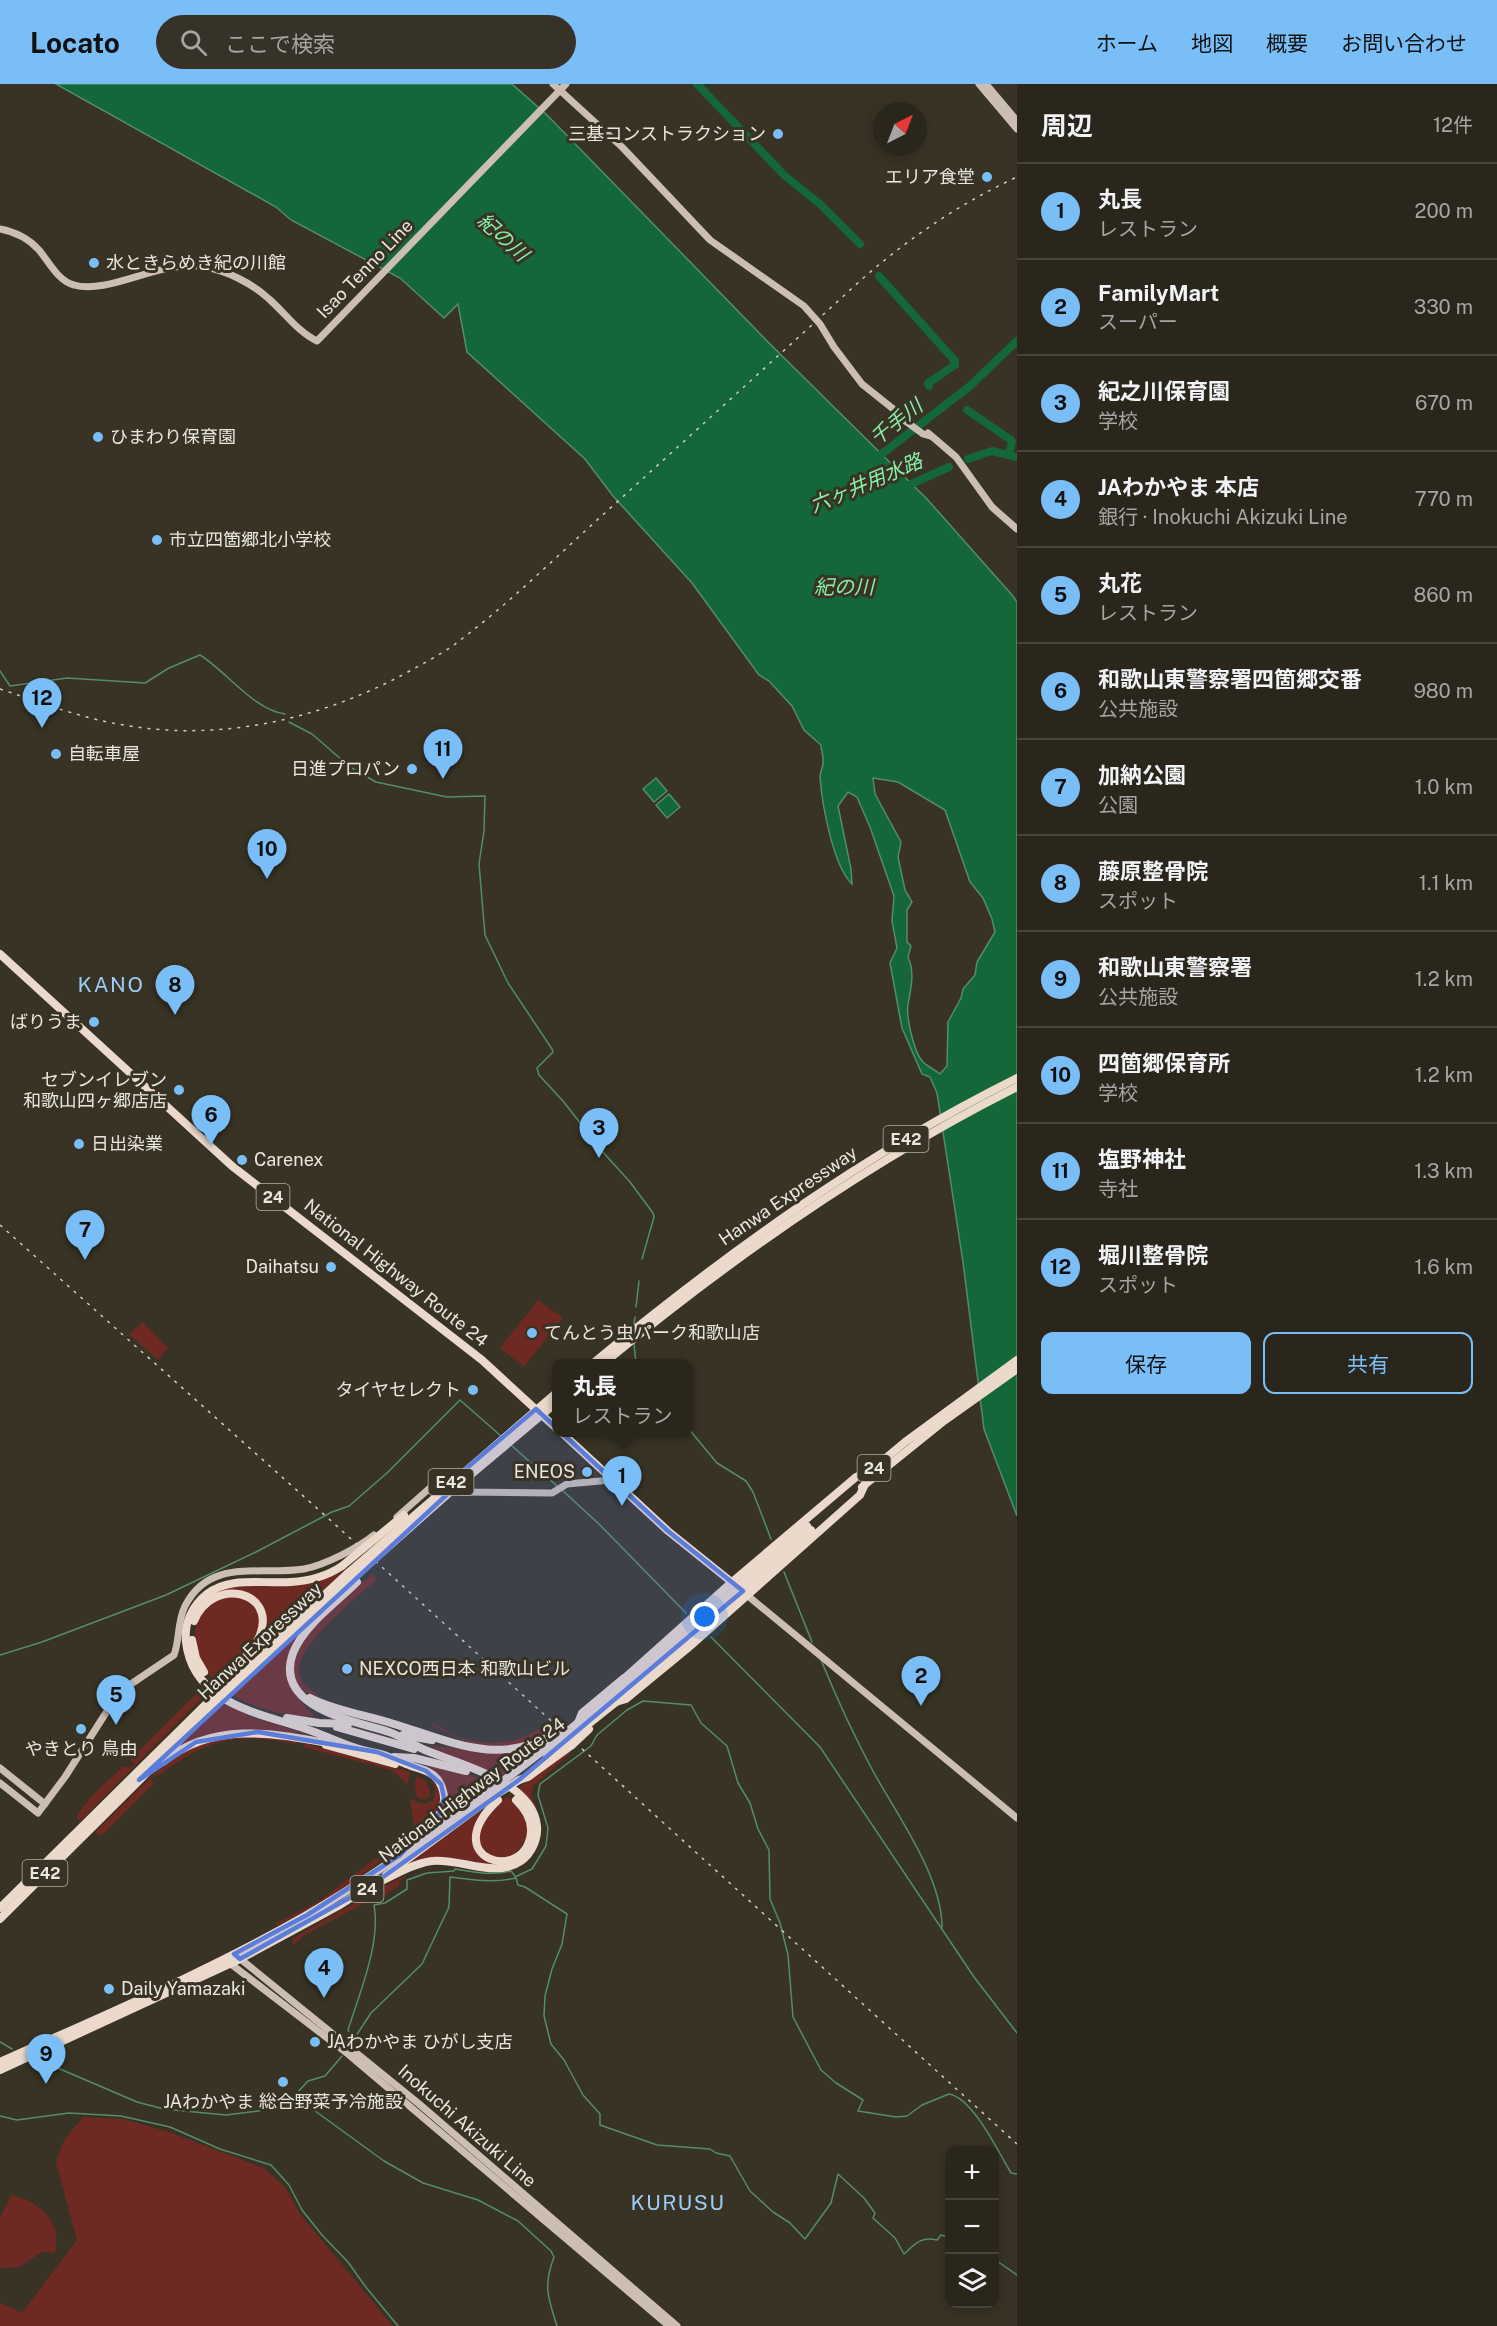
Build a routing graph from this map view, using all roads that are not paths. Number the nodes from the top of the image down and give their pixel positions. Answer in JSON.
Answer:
{"nodes":[{"id":1,"x":553,"y":84,"type":"edge"},
{"id":2,"x":566,"y":84,"type":"edge"},
{"id":3,"x":979,"y":84,"type":"edge"},
{"id":4,"x":986,"y":84,"type":"edge"},
{"id":5,"x":558,"y":91,"type":"junction"},
{"id":6,"x":1017,"y":121,"type":"edge"},
{"id":7,"x":1017,"y":129,"type":"edge"},
{"id":8,"x":0,"y":229,"type":"edge"},
{"id":9,"x":1017,"y":529,"type":"edge"},
{"id":10,"x":0,"y":954,"type":"edge"},
{"id":11,"x":1017,"y":1078,"type":"edge"},
{"id":12,"x":1017,"y":1087,"type":"edge"},
{"id":13,"x":801,"y":1209,"type":"junction"},
{"id":14,"x":714,"y":1270,"type":"junction"},
{"id":15,"x":598,"y":1359,"type":"edge"},
{"id":16,"x":609,"y":1359,"type":"edge"},
{"id":17,"x":1017,"y":1360,"type":"edge"},
{"id":18,"x":1017,"y":1369,"type":"edge"},
{"id":19,"x":552,"y":1397,"type":"edge"},
{"id":20,"x":552,"y":1406,"type":"edge"},
{"id":21,"x":944,"y":1417,"type":"junction"},
{"id":22,"x":552,"y":1424,"type":"edge"},
{"id":23,"x":566,"y":1437,"type":"edge"},
{"id":24,"x":611,"y":1480,"type":"junction"},
{"id":25,"x":809,"y":1528,"type":"junction"},
{"id":26,"x":350,"y":1575,"type":"junction"},
{"id":27,"x":732,"y":1582,"type":"junction"},
{"id":28,"x":748,"y":1596,"type":"junction"},
{"id":29,"x":627,"y":1676,"type":"junction"},
{"id":30,"x":230,"y":1682,"type":"junction"},
{"id":31,"x":294,"y":1684,"type":"junction"},
{"id":32,"x":621,"y":1688,"type":"junction"},
{"id":33,"x":616,"y":1702,"type":"junction"},
{"id":34,"x":209,"y":1703,"type":"junction"},
{"id":35,"x":319,"y":1723,"type":"junction"},
{"id":36,"x":578,"y":1723,"type":"junction"},
{"id":37,"x":359,"y":1725,"type":"junction"},
{"id":38,"x":306,"y":1729,"type":"junction"},
{"id":39,"x":391,"y":1733,"type":"junction"},
{"id":40,"x":293,"y":1736,"type":"junction"},
{"id":41,"x":565,"y":1737,"type":"junction"},
{"id":42,"x":447,"y":1742,"type":"junction"},
{"id":43,"x":353,"y":1748,"type":"junction"},
{"id":44,"x":443,"y":1757,"type":"junction"},
{"id":45,"x":412,"y":1762,"type":"junction"},
{"id":46,"x":0,"y":1768,"type":"edge"},
{"id":47,"x":515,"y":1777,"type":"junction"},
{"id":48,"x":139,"y":1780,"type":"junction"},
{"id":49,"x":0,"y":1783,"type":"edge"},
{"id":50,"x":492,"y":1797,"type":"junction"},
{"id":51,"x":45,"y":1804,"type":"junction"},
{"id":52,"x":1017,"y":1818,"type":"edge"},
{"id":53,"x":87,"y":1826,"type":"junction"},
{"id":54,"x":400,"y":1856,"type":"junction"},
{"id":55,"x":369,"y":1887,"type":"junction"},
{"id":56,"x":0,"y":1908,"type":"edge"},
{"id":57,"x":0,"y":1919,"type":"edge"},
{"id":58,"x":237,"y":1956,"type":"junction"},
{"id":59,"x":227,"y":1961,"type":"junction"},
{"id":60,"x":0,"y":2062,"type":"edge"},
{"id":61,"x":0,"y":2070,"type":"edge"},
{"id":62,"x":669,"y":2326,"type":"edge"},
{"id":63,"x":677,"y":2326,"type":"edge"}],
"edges":[{"from":1,"to":5,"type":"main road"},
{"from":2,"to":5,"type":"main road","name":"Isao Tenno Line"},
{"from":3,"to":7,"type":"main road"},
{"from":4,"to":6,"type":"main road"},
{"from":5,"to":8,"type":"main road","name":"Isao Tenno Line"},
{"from":5,"to":9,"type":"main road"},
{"from":10,"to":22,"type":"highway","name":"National Highway Route 24","number":"24"},
{"from":11,"to":13,"type":"highway","name":"Hanwa Expressway","number":"E42"},
{"from":12,"to":13,"type":"highway","name":"Hanwa Expressway","number":"E42"},
{"from":13,"to":14,"type":"highway","name":"Hanwa Expressway","number":"E42"},
{"from":14,"to":15,"type":"highway","name":"Hanwa Expressway","number":"E42"},
{"from":14,"to":16,"type":"highway","name":"Hanwa Expressway","number":"E42"},
{"from":17,"to":21,"type":"highway","name":"National Highway Route 24","number":"24"},
{"from":18,"to":21,"type":"highway","name":"National Highway Route 24","number":"24"},
{"from":19,"to":26,"type":"highway","name":"Hanwa Expressway","number":"E42","bridge":true},
{"from":20,"to":26,"type":"highway","name":"Hanwa Expressway","number":"E42","bridge":true},
{"from":21,"to":25,"type":"highway","name":"National Highway Route 24","number":"24"},
{"from":21,"to":25,"type":"highway","name":"National Highway Route 24","number":"24"},
{"from":23,"to":24,"type":"highway"},
{"from":24,"to":27,"type":"highway"},
{"from":24,"to":51,"type":"main road"},
{"from":25,"to":27,"type":"highway"},
{"from":25,"to":28,"type":"highway"},
{"from":25,"to":32,"type":"highway","name":"National Highway Route 24","number":"24","bridge":true},
{"from":25,"to":33,"type":"highway","name":"National Highway Route 24","number":"24","bridge":true},
{"from":26,"to":30,"type":"highway","name":"Hanwa Expressway","number":"E42"},
{"from":26,"to":31,"type":"highway"},
{"from":26,"to":38,"type":"highway"},
{"from":27,"to":28,"type":"highway"},
{"from":27,"to":29,"type":"highway","number":"24"},
{"from":28,"to":33,"type":"highway","number":"24"},
{"from":28,"to":52,"type":"main road"},
{"from":29,"to":32,"type":"highway","number":"24","bridge":true},
{"from":29,"to":36,"type":"highway","number":"24"},
{"from":30,"to":34,"type":"highway","name":"Hanwa Expressway","number":"E42","bridge":true},
{"from":30,"to":34,"type":"highway"},
{"from":30,"to":35,"type":"highway"},
{"from":31,"to":37,"type":"highway"},
{"from":31,"to":42,"type":"highway"},
{"from":32,"to":36,"type":"highway","name":"National Highway Route 24","number":"24","bridge":true},
{"from":33,"to":41,"type":"highway","name":"National Highway Route 24","number":"24","bridge":true},
{"from":34,"to":48,"type":"highway","name":"Hanwa Expressway","number":"E42"},
{"from":34,"to":53,"type":"highway","name":"Hanwa Expressway","number":"E42"},
{"from":35,"to":37,"type":"highway"},
{"from":35,"to":44,"type":"highway"},
{"from":36,"to":41,"type":"highway","name":"National Highway Route 24","number":"24","bridge":true},
{"from":37,"to":39,"type":"highway"},
{"from":38,"to":43,"type":"highway"},
{"from":38,"to":45,"type":"highway"},
{"from":39,"to":42,"type":"highway"},
{"from":39,"to":44,"type":"highway"},
{"from":40,"to":43,"type":"highway"},
{"from":40,"to":45,"type":"highway"},
{"from":40,"to":48,"type":"highway"},
{"from":41,"to":42,"type":"highway"},
{"from":41,"to":47,"type":"highway","name":"National Highway Route 24","number":"24"},
{"from":43,"to":45,"type":"highway"},
{"from":44,"to":55,"type":"highway"},
{"from":45,"to":50,"type":"highway"},
{"from":45,"to":54,"type":"highway"},
{"from":46,"to":51,"type":"main road"},
{"from":47,"to":50,"type":"highway","name":"National Highway Route 24","number":"24","bridge":true},
{"from":47,"to":50,"type":"highway","name":"National Highway Route 24","number":"24","bridge":true},
{"from":48,"to":53,"type":"highway","name":"Hanwa Expressway","number":"E42"},
{"from":49,"to":51,"type":"main road"},
{"from":50,"to":54,"type":"highway","name":"National Highway Route 24","number":"24"},
{"from":50,"to":55,"type":"highway","name":"National Highway Route 24","number":"24"},
{"from":53,"to":56,"type":"highway","name":"Hanwa Expressway","number":"E42"},
{"from":53,"to":57,"type":"highway","name":"Hanwa Expressway","number":"E42"},
{"from":54,"to":58,"type":"highway","name":"National Highway Route 24","number":"24"},
{"from":55,"to":58,"type":"highway","name":"National Highway Route 24","number":"24"},
{"from":58,"to":59,"type":"highway","name":"National Highway Route 24","number":"24"},
{"from":58,"to":63,"type":"main road","name":"Inokuchi Akizuki Line"},
{"from":59,"to":60,"type":"highway","name":"National Highway Route 24","number":"24"},
{"from":59,"to":61,"type":"highway","name":"National Highway Route 24","number":"24"},
{"from":59,"to":62,"type":"main road","name":"Inokuchi Akizuki Line"}]}
